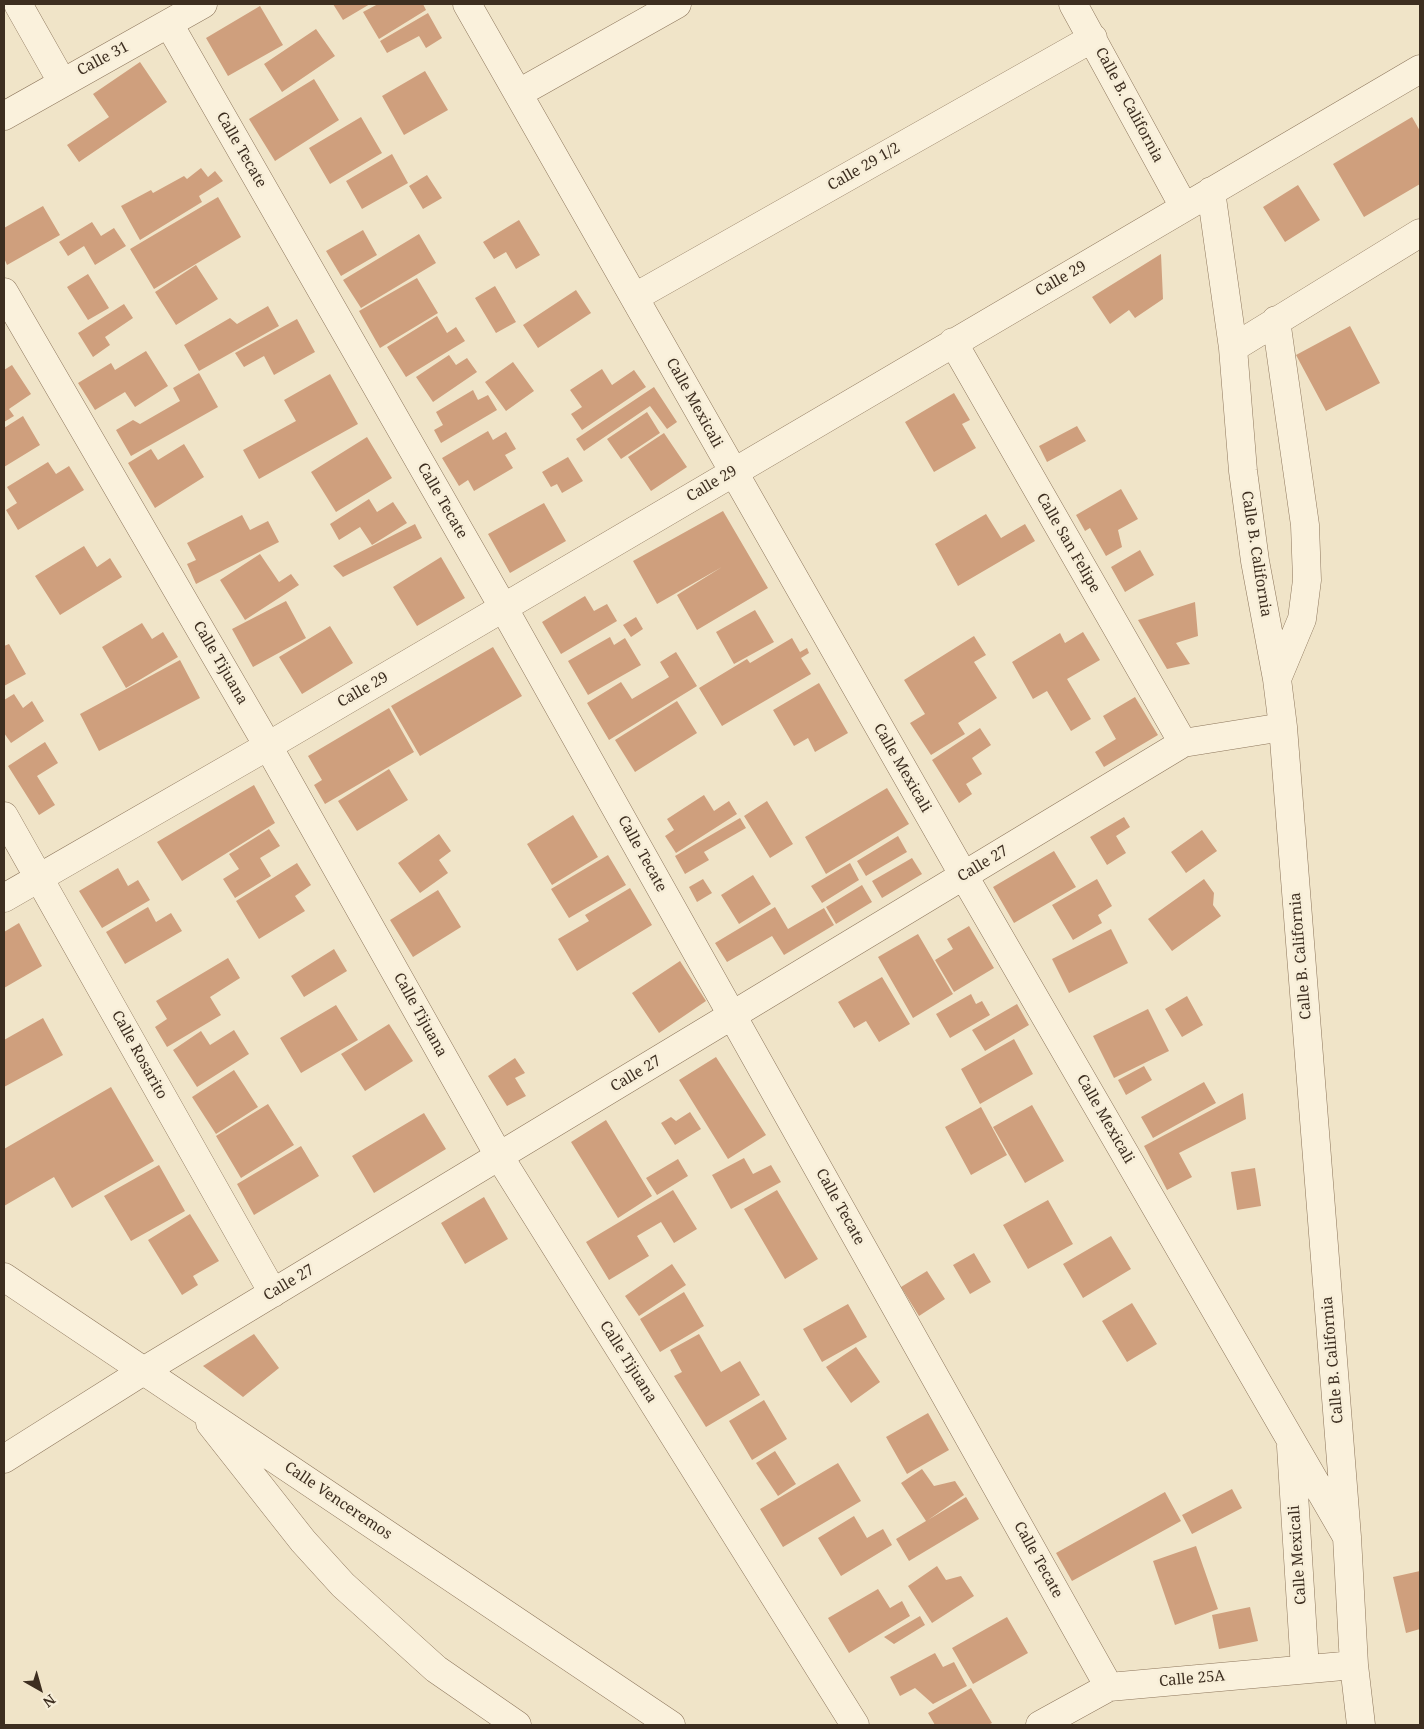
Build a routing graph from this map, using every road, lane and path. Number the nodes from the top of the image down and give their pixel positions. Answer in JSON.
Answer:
{"nodes":[{"id":1,"x":18,"y":4,"type":"edge"},
{"id":2,"x":203,"y":4,"type":"edge"},
{"id":3,"x":467,"y":4,"type":"edge"},
{"id":4,"x":677,"y":4,"type":"edge"},
{"id":5,"x":1073,"y":4,"type":"edge"},
{"id":6,"x":169,"y":24,"type":"junction"},
{"id":7,"x":1093,"y":38,"type":"junction"},
{"id":8,"x":1420,"y":69,"type":"edge"},
{"id":9,"x":62,"y":82,"type":"junction"},
{"id":10,"x":519,"y":93,"type":"junction"},
{"id":11,"x":4,"y":116,"type":"edge"},
{"id":12,"x":1212,"y":191,"type":"junction"},
{"id":13,"x":1184,"y":207,"type":"junction"},
{"id":14,"x":1420,"y":233,"type":"edge"},
{"id":15,"x":4,"y":292,"type":"edge"},
{"id":16,"x":636,"y":297,"type":"junction"},
{"id":17,"x":1276,"y":320,"type":"junction"},
{"id":18,"x":953,"y":342,"type":"junction"},
{"id":19,"x":1233,"y":348,"type":"junction"},
{"id":20,"x":732,"y":471,"type":"junction"},
{"id":21,"x":503,"y":607,"type":"junction"},
{"id":22,"x":1277,"y":679,"type":"junction"},
{"id":23,"x":1283,"y":727,"type":"junction"},
{"id":24,"x":1183,"y":744,"type":"junction"},
{"id":25,"x":268,"y":746,"type":"junction"},
{"id":26,"x":4,"y":816,"type":"edge"},
{"id":27,"x":964,"y":876,"type":"junction"},
{"id":28,"x":39,"y":878,"type":"junction"},
{"id":29,"x":4,"y":898,"type":"edge"},
{"id":30,"x":733,"y":1016,"type":"junction"},
{"id":31,"x":499,"y":1156,"type":"junction"},
{"id":32,"x":4,"y":1277,"type":"edge"},
{"id":33,"x":273,"y":1294,"type":"junction"},
{"id":34,"x":145,"y":1370,"type":"junction"},
{"id":35,"x":195,"y":1404,"type":"junction"},
{"id":36,"x":1291,"y":1440,"type":"junction"},
{"id":37,"x":4,"y":1459,"type":"edge"},
{"id":38,"x":1347,"y":1537,"type":"junction"},
{"id":39,"x":1354,"y":1665,"type":"junction"},
{"id":40,"x":1305,"y":1669,"type":"junction"},
{"id":41,"x":1109,"y":1687,"type":"junction"},
{"id":42,"x":517,"y":1725,"type":"edge"},
{"id":43,"x":671,"y":1725,"type":"edge"},
{"id":44,"x":855,"y":1725,"type":"edge"},
{"id":45,"x":1040,"y":1725,"type":"edge"},
{"id":46,"x":1361,"y":1725,"type":"edge"}],
"edges":[{"from":1,"to":9,"type":"street"},
{"from":2,"to":6,"type":"street","name":"Calle 31"},
{"from":3,"to":10,"type":"street","name":"Calle Mexicali"},
{"from":4,"to":10,"type":"street"},
{"from":5,"to":7,"type":"street","name":"Calle B. California"},
{"from":6,"to":9,"type":"street","name":"Calle 31"},
{"from":6,"to":21,"type":"street","name":"Calle Tecate"},
{"from":7,"to":13,"type":"street","name":"Calle B. California"},
{"from":7,"to":16,"type":"street","name":"Calle 29 1/2"},
{"from":8,"to":12,"type":"street","name":"Calle 29"},
{"from":9,"to":11,"type":"street","name":"Calle 31"},
{"from":10,"to":16,"type":"street","name":"Calle Mexicali"},
{"from":12,"to":13,"type":"street","name":"Calle 29"},
{"from":12,"to":19,"type":"street","name":"Calle B. California"},
{"from":13,"to":18,"type":"street","name":"Calle 29"},
{"from":14,"to":17,"type":"street"},
{"from":15,"to":25,"type":"street","name":"Calle Tijuana"},
{"from":16,"to":20,"type":"street","name":"Calle Mexicali"},
{"from":17,"to":19,"type":"street"},
{"from":17,"to":22,"type":"street"},
{"from":18,"to":20,"type":"street","name":"Calle 29"},
{"from":18,"to":24,"type":"street","name":"Calle San Felipe"},
{"from":19,"to":22,"type":"street","name":"Calle B. California"},
{"from":20,"to":21,"type":"street","name":"Calle 29"},
{"from":20,"to":27,"type":"street","name":"Calle Mexicali"},
{"from":21,"to":25,"type":"street","name":"Calle 29"},
{"from":21,"to":30,"type":"street","name":"Calle Tecate"},
{"from":22,"to":23,"type":"street","name":"Calle B. California"},
{"from":23,"to":24,"type":"street","name":"Calle 27"},
{"from":23,"to":38,"type":"street","name":"Calle B. California"},
{"from":24,"to":27,"type":"street","name":"Calle 27"},
{"from":25,"to":28,"type":"street","name":"Calle 29"},
{"from":25,"to":31,"type":"street","name":"Calle Tijuana"},
{"from":26,"to":28,"type":"street","name":"Calle Rosarito"},
{"from":27,"to":30,"type":"street","name":"Calle 27"},
{"from":27,"to":36,"type":"street","name":"Calle Mexicali"},
{"from":28,"to":29,"type":"street","name":"Calle 29"},
{"from":28,"to":33,"type":"street","name":"Calle Rosarito"},
{"from":30,"to":31,"type":"street","name":"Calle 27"},
{"from":30,"to":41,"type":"street","name":"Calle Tecate"},
{"from":31,"to":33,"type":"street","name":"Calle 27"},
{"from":31,"to":44,"type":"street","name":"Calle Tijuana"},
{"from":32,"to":34,"type":"street","name":"Calle Venceremos"},
{"from":33,"to":34,"type":"street","name":"Calle 27"},
{"from":34,"to":35,"type":"street","name":"Calle Venceremos"},
{"from":34,"to":37,"type":"street","name":"Calle 27"},
{"from":35,"to":42,"type":"street"},
{"from":35,"to":43,"type":"street","name":"Calle Venceremos"},
{"from":36,"to":38,"type":"street","name":"Calle Mexicali"},
{"from":36,"to":40,"type":"street","name":"Calle Mexicali"},
{"from":38,"to":39,"type":"street","name":"Calle B. California"},
{"from":39,"to":40,"type":"street","name":"Calle 25A"},
{"from":39,"to":46,"type":"street","name":"Calle B. California"},
{"from":40,"to":41,"type":"street","name":"Calle 25A"},
{"from":41,"to":45,"type":"street","name":"Calle 25A"}]}
